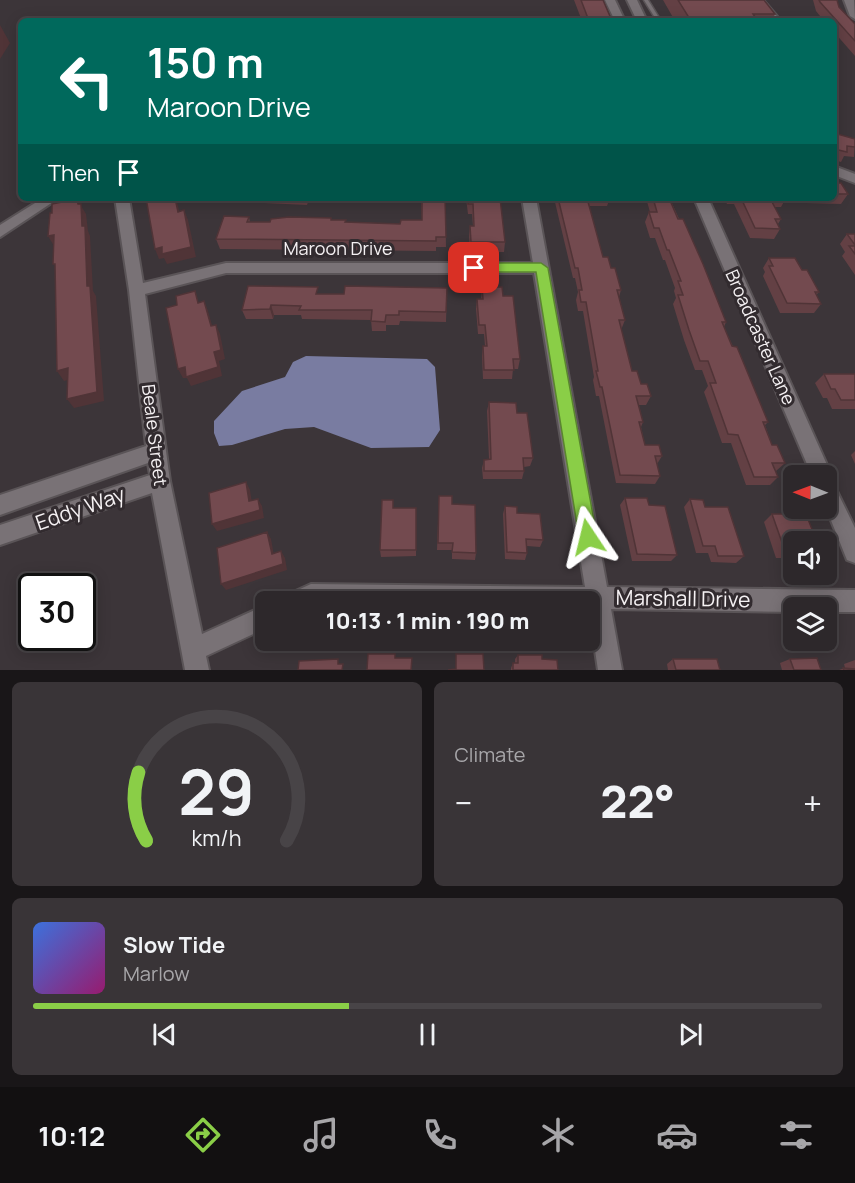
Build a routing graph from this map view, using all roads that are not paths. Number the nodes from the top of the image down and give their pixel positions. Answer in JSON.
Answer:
{"nodes":[{"id":1,"x":610,"y":0,"type":"edge"},
{"id":2,"x":632,"y":0,"type":"edge"},
{"id":3,"x":646,"y":0,"type":"edge"},
{"id":4,"x":758,"y":0,"type":"edge"},
{"id":5,"x":849,"y":0,"type":"edge"},
{"id":6,"x":855,"y":16,"type":"edge"},
{"id":7,"x":619,"y":18,"type":"edge"},
{"id":8,"x":641,"y":18,"type":"edge"},
{"id":9,"x":657,"y":18,"type":"edge"},
{"id":10,"x":773,"y":18,"type":"edge"},
{"id":11,"x":837,"y":171,"type":"edge"},
{"id":12,"x":855,"y":179,"type":"edge"},
{"id":13,"x":47,"y":201,"type":"edge"},
{"id":14,"x":122,"y":201,"type":"edge"},
{"id":15,"x":530,"y":201,"type":"edge"},
{"id":16,"x":702,"y":201,"type":"edge"},
{"id":17,"x":3,"y":227,"type":"edge"},
{"id":18,"x":541,"y":268,"type":"junction"},
{"id":19,"x":137,"y":290,"type":"junction"},
{"id":20,"x":157,"y":451,"type":"junction"},
{"id":21,"x":817,"y":465,"type":"edge"},
{"id":22,"x":160,"y":481,"type":"junction"},
{"id":23,"x":0,"y":505,"type":"edge"},
{"id":24,"x":837,"y":511,"type":"edge"},
{"id":25,"x":0,"y":535,"type":"edge"},
{"id":26,"x":855,"y":552,"type":"edge"},
{"id":27,"x":597,"y":591,"type":"edge"},
{"id":28,"x":600,"y":597,"type":"edge"},
{"id":29,"x":855,"y":601,"type":"edge"},
{"id":30,"x":600,"y":609,"type":"edge"},
{"id":31,"x":255,"y":623,"type":"edge"},
{"id":32,"x":196,"y":660,"type":"edge"},
{"id":33,"x":610,"y":670,"type":"edge"}],
"edges":[{"from":1,"to":7,"type":"street"},
{"from":2,"to":8,"type":"street"},
{"from":3,"to":9,"type":"lane"},
{"from":4,"to":10,"type":"street"},
{"from":5,"to":6,"type":"street"},
{"from":11,"to":12,"type":"street"},
{"from":13,"to":17,"type":"street"},
{"from":14,"to":19,"type":"street","name":"Beale Street"},
{"from":15,"to":18,"type":"street"},
{"from":16,"to":21,"type":"street","name":"Broadcaster Lane"},
{"from":18,"to":19,"type":"street","name":"Maroon Drive"},
{"from":18,"to":27,"type":"street"},
{"from":19,"to":20,"type":"street","name":"Beale Street"},
{"from":20,"to":22,"type":"street","name":"Beale Street"},
{"from":20,"to":23,"type":"street","name":"Eddy Way"},
{"from":22,"to":25,"type":"street","name":"Eddy Way"},
{"from":22,"to":32,"type":"street","name":"Beale Street"},
{"from":24,"to":26,"type":"street"},
{"from":28,"to":29,"type":"street","name":"Marshall Drive"},
{"from":30,"to":33,"type":"street"},
{"from":31,"to":32,"type":"street"}]}
